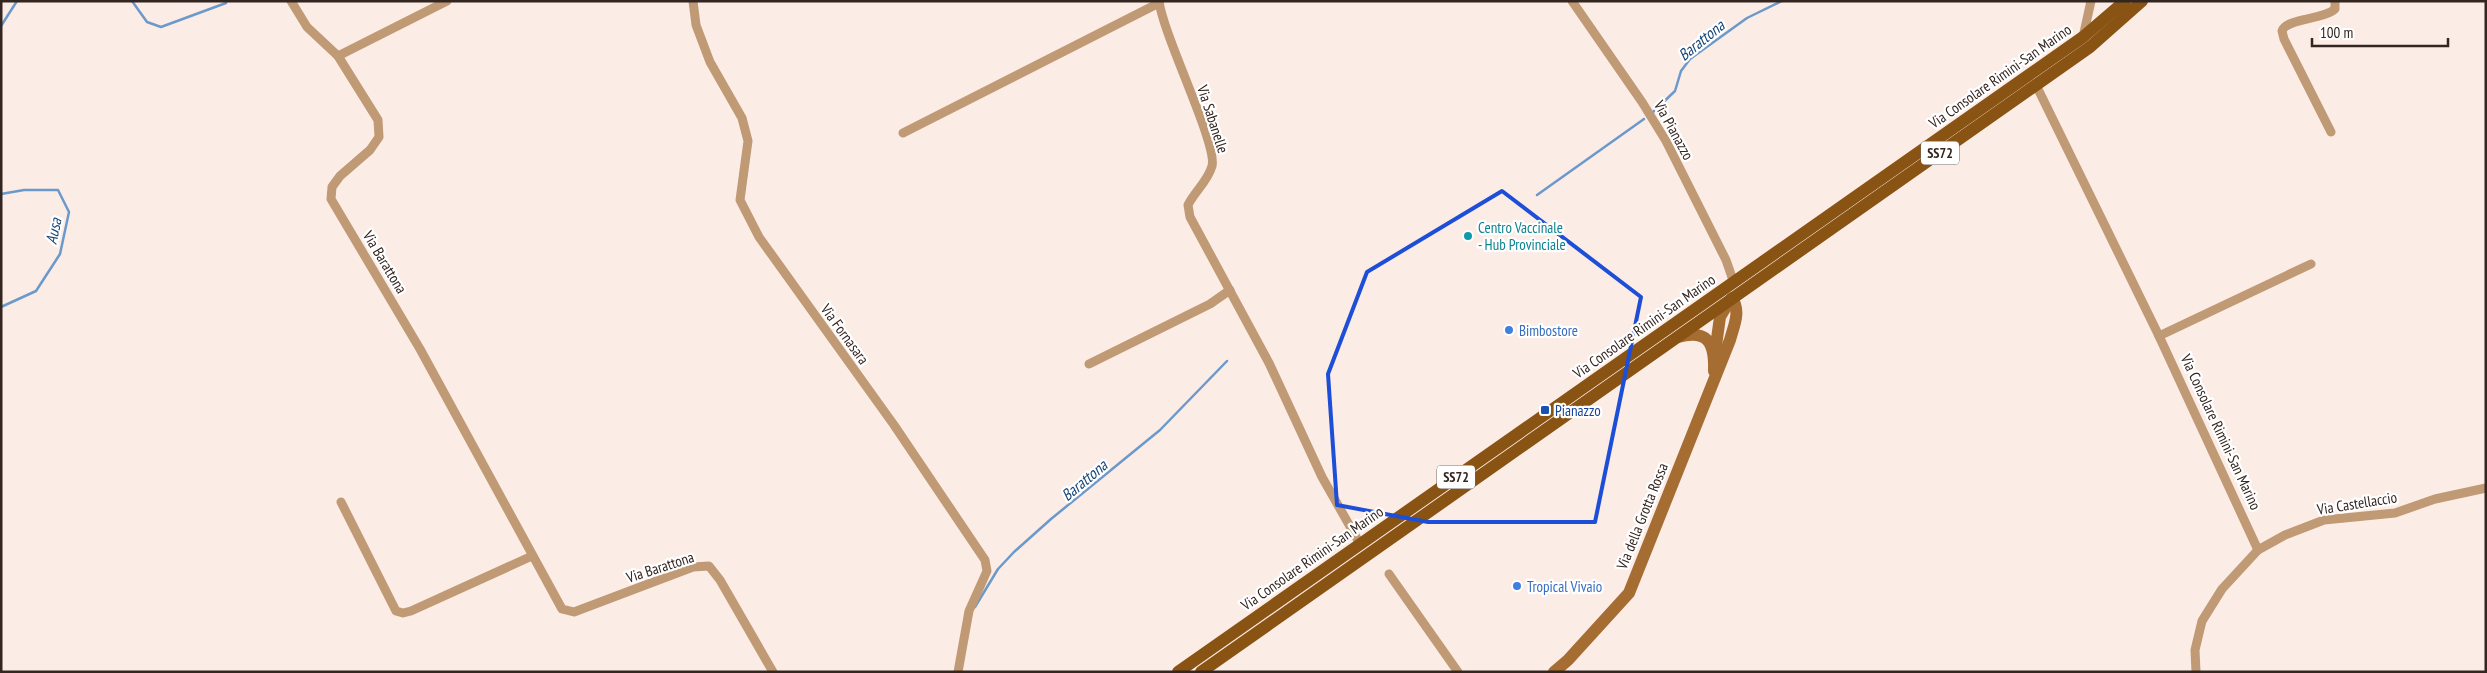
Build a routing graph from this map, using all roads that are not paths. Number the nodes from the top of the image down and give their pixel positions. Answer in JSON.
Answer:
{"nodes":[{"id":1,"x":291,"y":1,"type":"edge"},
{"id":2,"x":447,"y":1,"type":"edge"},
{"id":3,"x":693,"y":1,"type":"edge"},
{"id":4,"x":1572,"y":1,"type":"edge"},
{"id":5,"x":2091,"y":1,"type":"edge"},
{"id":6,"x":2125,"y":1,"type":"edge"},
{"id":7,"x":2142,"y":1,"type":"edge"},
{"id":8,"x":2335,"y":1,"type":"edge"},
{"id":9,"x":1159,"y":2,"type":"edge"},
{"id":10,"x":2083,"y":37,"type":"junction"},
{"id":11,"x":338,"y":56,"type":"junction"},
{"id":12,"x":2036,"y":86,"type":"junction"},
{"id":13,"x":2331,"y":132,"type":"dead end"},
{"id":14,"x":903,"y":133,"type":"dead end"},
{"id":15,"x":2311,"y":264,"type":"dead end"},
{"id":16,"x":1734,"y":283,"type":"junction"},
{"id":17,"x":1230,"y":290,"type":"junction"},
{"id":18,"x":1732,"y":298,"type":"junction"},
{"id":19,"x":2159,"y":336,"type":"junction"},
{"id":20,"x":1676,"y":338,"type":"junction"},
{"id":21,"x":1715,"y":353,"type":"junction"},
{"id":22,"x":1090,"y":364,"type":"dead end"},
{"id":23,"x":1714,"y":378,"type":"junction"},
{"id":24,"x":2486,"y":488,"type":"edge"},
{"id":25,"x":341,"y":502,"type":"dead end"},
{"id":26,"x":1360,"y":544,"type":"junction"},
{"id":27,"x":2258,"y":550,"type":"junction"},
{"id":28,"x":532,"y":556,"type":"junction"},
{"id":29,"x":1389,"y":574,"type":"dead end"},
{"id":30,"x":773,"y":672,"type":"edge"},
{"id":31,"x":958,"y":672,"type":"edge"},
{"id":32,"x":1178,"y":672,"type":"edge"},
{"id":33,"x":1200,"y":672,"type":"edge"},
{"id":34,"x":1458,"y":672,"type":"edge"},
{"id":35,"x":1554,"y":672,"type":"edge"},
{"id":36,"x":2196,"y":672,"type":"edge"}],
"edges":[{"from":1,"to":11,"type":"street","name":"Via Barattona"},
{"from":2,"to":11,"type":"street"},
{"from":3,"to":31,"type":"street","name":"Via Fornasara"},
{"from":4,"to":16,"type":"street","name":"Via Pianazzo"},
{"from":5,"to":10,"type":"street"},
{"from":6,"to":10,"type":"main road","name":"Via Consolare Rimini-San Marino","number":"SS72"},
{"from":7,"to":12,"type":"main road","name":"Via Consolare Rimini-San Marino","number":"SS72"},
{"from":8,"to":13,"type":"street"},
{"from":9,"to":14,"type":"street","name":"Via Sabanelle"},
{"from":9,"to":17,"type":"street","name":"Via Sabanelle"},
{"from":10,"to":16,"type":"main road","name":"Via Consolare Rimini-San Marino","number":"SS72"},
{"from":11,"to":28,"type":"street","name":"Via Barattona"},
{"from":12,"to":18,"type":"main road","name":"Via Consolare Rimini-San Marino","number":"SS72"},
{"from":12,"to":19,"type":"street","name":"Via Consolare Rimini-San Marino"},
{"from":15,"to":19,"type":"street"},
{"from":16,"to":18,"type":"street"},
{"from":16,"to":26,"type":"main road","name":"Via Consolare Rimini-San Marino","number":"SS72"},
{"from":17,"to":22,"type":"street"},
{"from":17,"to":26,"type":"street","name":"Via Sabanelle"},
{"from":18,"to":20,"type":"main road","name":"Via Consolare Rimini-San Marino","number":"SS72"},
{"from":18,"to":21,"type":"street","name":"Via della Grotta Rossa"},
{"from":18,"to":23,"type":"street","name":"Via della Grotta Rossa"},
{"from":19,"to":27,"type":"street","name":"Via Consolare Rimini-San Marino"},
{"from":20,"to":21,"type":"street"},
{"from":20,"to":33,"type":"main road","name":"Via Consolare Rimini-San Marino","number":"SS72"},
{"from":21,"to":23,"type":"street","name":"Via della Grotta Rossa"},
{"from":23,"to":35,"type":"street","name":"Via della Grotta Rossa"},
{"from":24,"to":27,"type":"street","name":"Via Castellaccio"},
{"from":25,"to":28,"type":"street"},
{"from":26,"to":32,"type":"main road","name":"Via Consolare Rimini-San Marino","number":"SS72"},
{"from":27,"to":36,"type":"street","name":"Via Castellaccio"},
{"from":28,"to":30,"type":"street","name":"Via Barattona"},
{"from":29,"to":34,"type":"street"}]}
